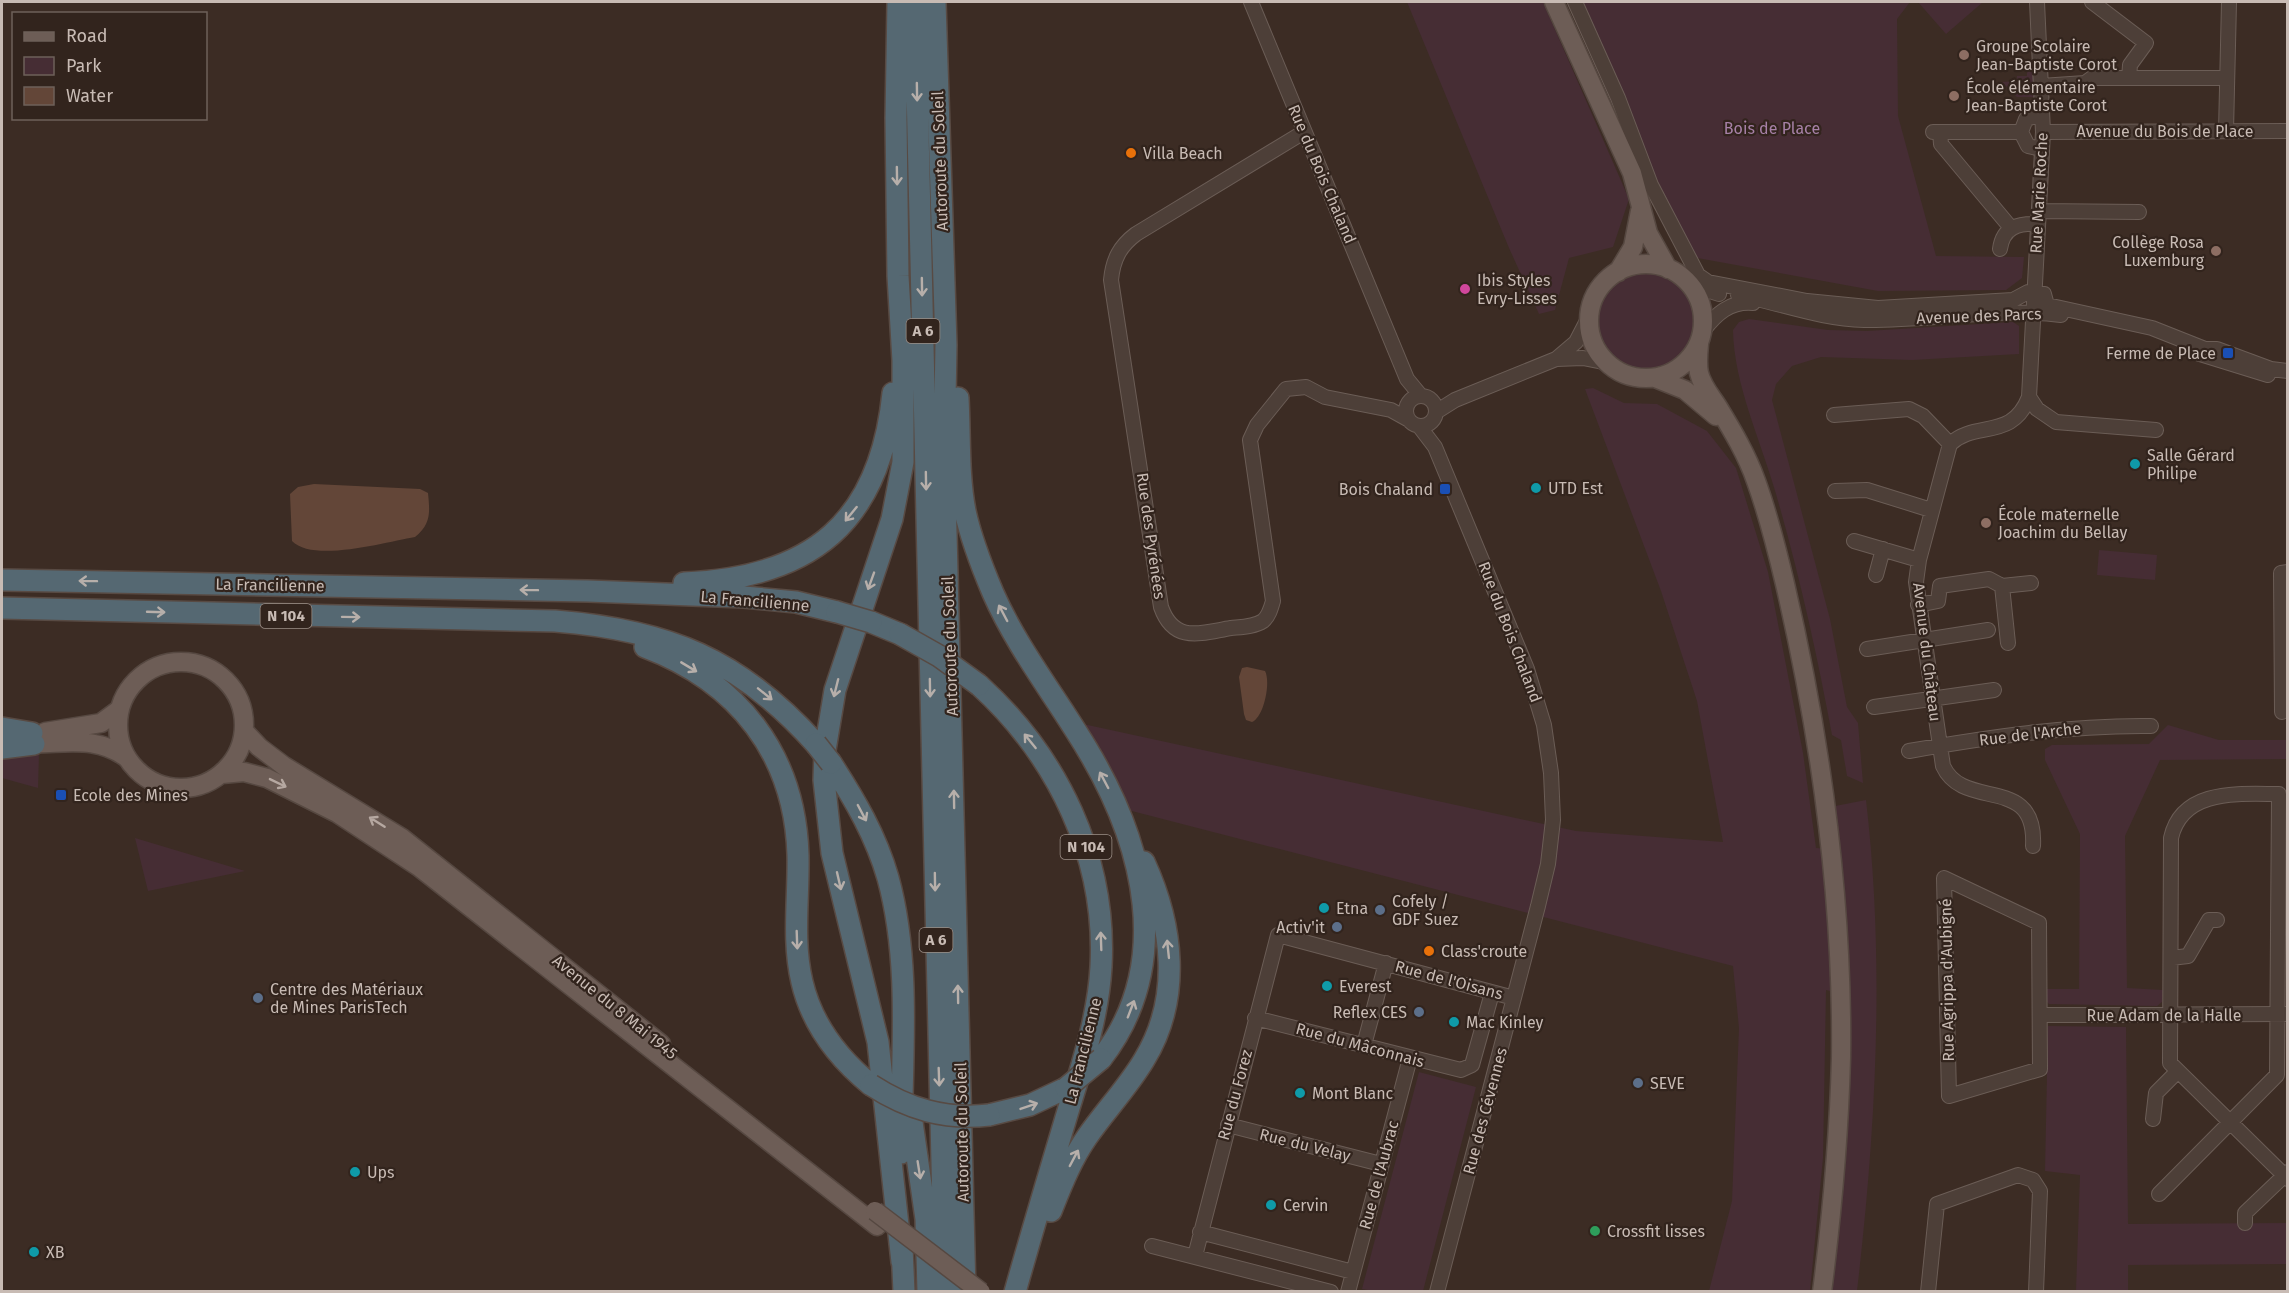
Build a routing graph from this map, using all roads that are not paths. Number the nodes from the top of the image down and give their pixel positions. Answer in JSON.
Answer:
{"nodes":[{"id":1,"x":898,"y":2,"type":"edge"},
{"id":2,"x":915,"y":2,"type":"edge"},
{"id":3,"x":934,"y":2,"type":"edge"},
{"id":4,"x":1251,"y":2,"type":"edge"},
{"id":5,"x":1554,"y":2,"type":"edge"},
{"id":6,"x":1575,"y":2,"type":"edge"},
{"id":7,"x":2037,"y":2,"type":"edge"},
{"id":8,"x":2092,"y":2,"type":"edge"},
{"id":9,"x":2229,"y":2,"type":"edge"},
{"id":10,"x":2129,"y":78,"type":"junction"},
{"id":11,"x":2227,"y":78,"type":"junction"},
{"id":12,"x":2041,"y":86,"type":"junction"},
{"id":13,"x":2042,"y":114,"type":"junction"},
{"id":14,"x":2226,"y":130,"type":"junction"},
{"id":15,"x":2288,"y":131,"type":"edge"},
{"id":16,"x":1304,"y":132,"type":"junction"},
{"id":17,"x":2020,"y":132,"type":"junction"},
{"id":18,"x":2043,"y":132,"type":"junction"},
{"id":19,"x":2041,"y":149,"type":"junction"},
{"id":20,"x":1641,"y":201,"type":"junction"},
{"id":21,"x":2139,"y":212,"type":"dead end"},
{"id":22,"x":2038,"y":217,"type":"junction"},
{"id":23,"x":2011,"y":228,"type":"junction"},
{"id":24,"x":2000,"y":249,"type":"dead end"},
{"id":25,"x":1668,"y":269,"type":"junction"},
{"id":26,"x":1618,"y":272,"type":"junction"},
{"id":27,"x":898,"y":276,"type":"junction"},
{"id":28,"x":1691,"y":285,"type":"junction"},
{"id":29,"x":2033,"y":293,"type":"junction"},
{"id":30,"x":1770,"y":304,"type":"junction"},
{"id":31,"x":2032,"y":312,"type":"junction"},
{"id":32,"x":1589,"y":317,"type":"junction"},
{"id":33,"x":1701,"y":337,"type":"junction"},
{"id":34,"x":946,"y":345,"type":"junction"},
{"id":35,"x":1556,"y":359,"type":"junction"},
{"id":36,"x":1608,"y":363,"type":"junction"},
{"id":37,"x":2288,"y":371,"type":"edge"},
{"id":38,"x":1655,"y":378,"type":"junction"},
{"id":39,"x":2288,"y":378,"type":"edge"},
{"id":40,"x":2029,"y":397,"type":"junction"},
{"id":41,"x":1417,"y":400,"type":"junction"},
{"id":42,"x":1455,"y":400,"type":"junction"},
{"id":43,"x":1391,"y":410,"type":"junction"},
{"id":44,"x":1834,"y":415,"type":"dead end"},
{"id":45,"x":1424,"y":420,"type":"junction"},
{"id":46,"x":2156,"y":430,"type":"dead end"},
{"id":47,"x":1734,"y":435,"type":"junction"},
{"id":48,"x":1950,"y":444,"type":"junction"},
{"id":49,"x":1835,"y":491,"type":"dead end"},
{"id":50,"x":1931,"y":510,"type":"junction"},
{"id":51,"x":1854,"y":541,"type":"dead end"},
{"id":52,"x":1883,"y":549,"type":"junction"},
{"id":53,"x":1919,"y":560,"type":"junction"},
{"id":54,"x":2288,"y":572,"type":"edge"},
{"id":55,"x":1876,"y":575,"type":"dead end"},
{"id":56,"x":2,"y":580,"type":"edge"},
{"id":57,"x":2031,"y":583,"type":"dead end"},
{"id":58,"x":2002,"y":586,"type":"junction"},
{"id":59,"x":588,"y":591,"type":"junction"},
{"id":60,"x":1918,"y":605,"type":"junction"},
{"id":61,"x":2,"y":608,"type":"edge"},
{"id":62,"x":48,"y":609,"type":"junction"},
{"id":63,"x":555,"y":621,"type":"junction"},
{"id":64,"x":2,"y":622,"type":"edge"},
{"id":65,"x":1988,"y":630,"type":"dead end"},
{"id":66,"x":1923,"y":640,"type":"junction"},
{"id":67,"x":2008,"y":643,"type":"dead end"},
{"id":68,"x":1867,"y":649,"type":"dead end"},
{"id":69,"x":1994,"y":690,"type":"dead end"},
{"id":70,"x":1932,"y":698,"type":"junction"},
{"id":71,"x":1874,"y":707,"type":"dead end"},
{"id":72,"x":120,"y":709,"type":"junction"},
{"id":73,"x":2282,"y":712,"type":"dead end"},
{"id":74,"x":2151,"y":726,"type":"dead end"},
{"id":75,"x":2,"y":728,"type":"edge"},
{"id":76,"x":244,"y":731,"type":"junction"},
{"id":77,"x":2,"y":734,"type":"edge"},
{"id":78,"x":33,"y":739,"type":"junction"},
{"id":79,"x":2,"y":741,"type":"edge"},
{"id":80,"x":1939,"y":746,"type":"junction"},
{"id":81,"x":2,"y":747,"type":"edge"},
{"id":82,"x":1909,"y":751,"type":"dead end"},
{"id":83,"x":127,"y":758,"type":"junction"},
{"id":84,"x":222,"y":774,"type":"junction"},
{"id":85,"x":1118,"y":809,"type":"junction"},
{"id":86,"x":2033,"y":846,"type":"dead end"},
{"id":87,"x":2217,"y":920,"type":"dead end"},
{"id":88,"x":1532,"y":931,"type":"joint"},
{"id":89,"x":1278,"y":935,"type":"joint"},
{"id":90,"x":2171,"y":958,"type":"junction"},
{"id":91,"x":1386,"y":963,"type":"junction"},
{"id":92,"x":1492,"y":993,"type":"junction"},
{"id":93,"x":1514,"y":998,"type":"junction"},
{"id":94,"x":2282,"y":1014,"type":"edge"},
{"id":95,"x":2040,"y":1015,"type":"junction"},
{"id":96,"x":2171,"y":1016,"type":"junction"},
{"id":97,"x":1255,"y":1018,"type":"junction"},
{"id":98,"x":1364,"y":1045,"type":"junction"},
{"id":99,"x":904,"y":1050,"type":"junction"},
{"id":100,"x":1410,"y":1058,"type":"junction"},
{"id":101,"x":1466,"y":1070,"type":"joint"},
{"id":102,"x":2178,"y":1071,"type":"junction"},
{"id":103,"x":2153,"y":1119,"type":"dead end"},
{"id":104,"x":2231,"y":1121,"type":"junction"},
{"id":105,"x":1228,"y":1125,"type":"junction"},
{"id":106,"x":1381,"y":1164,"type":"junction"},
{"id":107,"x":2286,"y":1175,"type":"edge"},
{"id":108,"x":2159,"y":1194,"type":"dead end"},
{"id":109,"x":876,"y":1219,"type":"junction"},
{"id":110,"x":2245,"y":1223,"type":"dead end"},
{"id":111,"x":1200,"y":1232,"type":"junction"},
{"id":112,"x":1152,"y":1246,"type":"dead end"},
{"id":113,"x":1195,"y":1256,"type":"junction"},
{"id":114,"x":902,"y":1262,"type":"junction"},
{"id":115,"x":1353,"y":1272,"type":"junction"},
{"id":116,"x":904,"y":1292,"type":"edge"},
{"id":117,"x":928,"y":1292,"type":"edge"},
{"id":118,"x":945,"y":1292,"type":"edge"},
{"id":119,"x":964,"y":1292,"type":"edge"},
{"id":120,"x":981,"y":1292,"type":"edge"},
{"id":121,"x":1016,"y":1292,"type":"edge"},
{"id":122,"x":1024,"y":1292,"type":"edge"},
{"id":123,"x":1331,"y":1292,"type":"edge"},
{"id":124,"x":1348,"y":1292,"type":"edge"},
{"id":125,"x":1437,"y":1292,"type":"edge"},
{"id":126,"x":1822,"y":1292,"type":"edge"},
{"id":127,"x":1928,"y":1292,"type":"edge"},
{"id":128,"x":2036,"y":1292,"type":"edge"}],
"edges":[{"from":1,"to":27,"type":"highway","one_way":true},
{"from":2,"to":118,"type":"highway","name":"Autoroute du Soleil","number":"A 6","one_way":true},
{"from":3,"to":34,"type":"highway","name":"Autoroute du Soleil","number":"A 6"},
{"from":4,"to":16,"type":"street","name":"Rue du Bois Chaland"},
{"from":5,"to":20,"type":"main road"},
{"from":6,"to":29,"type":"street"},
{"from":7,"to":12,"type":"street","name":"Rue Marie Roche"},
{"from":8,"to":10,"type":"street"},
{"from":9,"to":11,"type":"street"},
{"from":10,"to":11,"type":"street"},
{"from":10,"to":12,"type":"street"},
{"from":11,"to":14,"type":"street"},
{"from":12,"to":13,"type":"street","name":"Rue Marie Roche"},
{"from":13,"to":17,"type":"street"},
{"from":13,"to":18,"type":"street","name":"Rue Marie Roche"},
{"from":14,"to":15,"type":"street","name":"Avenue du Bois de Place"},
{"from":14,"to":18,"type":"street","name":"Avenue du Bois de Place"},
{"from":16,"to":41,"type":"street","name":"Rue du Bois Chaland"},
{"from":16,"to":43,"type":"street","name":"Rue des Pyrénées"},
{"from":17,"to":19,"type":"street"},
{"from":17,"to":23,"type":"street"},
{"from":18,"to":19,"type":"street","name":"Rue Marie Roche"},
{"from":19,"to":22,"type":"street","name":"Rue Marie Roche"},
{"from":20,"to":25,"type":"main road"},
{"from":20,"to":26,"type":"main road"},
{"from":21,"to":22,"type":"street"},
{"from":22,"to":23,"type":"street"},
{"from":22,"to":29,"type":"street","name":"Rue Marie Roche"},
{"from":23,"to":24,"type":"street"},
{"from":25,"to":26,"type":"main road"},
{"from":25,"to":28,"type":"main road"},
{"from":26,"to":32,"type":"main road"},
{"from":27,"to":59,"type":"highway","one_way":true},
{"from":27,"to":114,"type":"highway","one_way":true},
{"from":28,"to":30,"type":"street","name":"Avenue des Parcs"},
{"from":28,"to":33,"type":"main road"},
{"from":29,"to":31,"type":"street","name":"Rue Marie Roche"},
{"from":29,"to":37,"type":"street"},
{"from":30,"to":31,"type":"street","name":"Avenue des Parcs"},
{"from":30,"to":33,"type":"street","name":"Avenue des Parcs"},
{"from":31,"to":39,"type":"street","name":"Avenue des Parcs"},
{"from":31,"to":40,"type":"street"},
{"from":32,"to":35,"type":"street"},
{"from":32,"to":36,"type":"main road"},
{"from":33,"to":38,"type":"main road"},
{"from":33,"to":47,"type":"main road"},
{"from":85,"to":34,"type":"highway","one_way":true},
{"from":119,"to":34,"type":"highway","name":"Autoroute du Soleil","number":"A 6","one_way":true},
{"from":35,"to":36,"type":"street"},
{"from":35,"to":42,"type":"street"},
{"from":36,"to":38,"type":"main road"},
{"from":38,"to":47,"type":"main road"},
{"from":40,"to":46,"type":"street"},
{"from":40,"to":48,"type":"street"},
{"from":41,"to":42,"type":"street"},
{"from":41,"to":43,"type":"street","name":"Rue des Pyrénées"},
{"from":41,"to":45,"type":"street","name":"Rue du Bois Chaland"},
{"from":41,"to":45,"type":"street"},
{"from":42,"to":45,"type":"street"},
{"from":43,"to":45,"type":"street","name":"Rue des Pyrénées"},
{"from":44,"to":48,"type":"street"},
{"from":45,"to":88,"type":"street","name":"Rue du Bois Chaland"},
{"from":47,"to":126,"type":"main road"},
{"from":48,"to":50,"type":"street","name":"Avenue du Château"},
{"from":49,"to":50,"type":"street"},
{"from":50,"to":53,"type":"street","name":"Avenue du Château"},
{"from":51,"to":52,"type":"street"},
{"from":52,"to":53,"type":"street"},
{"from":52,"to":55,"type":"street"},
{"from":53,"to":60,"type":"street","name":"Avenue du Château"},
{"from":54,"to":73,"type":"street"},
{"from":59,"to":56,"type":"highway","name":"La Francilienne","number":"N 104","one_way":true},
{"from":57,"to":58,"type":"street"},
{"from":58,"to":60,"type":"street"},
{"from":58,"to":67,"type":"street"},
{"from":121,"to":59,"type":"highway","name":"La Francilienne","number":"N 104","one_way":true,"bridge":true},
{"from":60,"to":66,"type":"street","name":"Avenue du Château"},
{"from":61,"to":62,"type":"highway","name":"La Francilienne","number":"N 104"},
{"from":62,"to":63,"type":"highway","name":"La Francilienne","number":"N 104","one_way":true},
{"from":62,"to":64,"type":"highway"},
{"from":63,"to":85,"type":"highway","one_way":true,"bridge":true},
{"from":63,"to":99,"type":"highway","name":"La Francilienne","number":"N 104","one_way":true,"bridge":true},
{"from":65,"to":66,"type":"street"},
{"from":66,"to":68,"type":"street"},
{"from":66,"to":70,"type":"street","name":"Avenue du Château"},
{"from":69,"to":70,"type":"street"},
{"from":70,"to":71,"type":"street"},
{"from":70,"to":80,"type":"street","name":"Avenue du Château"},
{"from":72,"to":76,"type":"main road","name":"Avenue du 8 Mai 1945"},
{"from":72,"to":78,"type":"main road","name":"Avenue du 8 Mai 1945"},
{"from":72,"to":83,"type":"main road","name":"Avenue du 8 Mai 1945"},
{"from":74,"to":80,"type":"street","name":"Rue de l'Arche"},
{"from":75,"to":78,"type":"highway"},
{"from":76,"to":84,"type":"main road","name":"Avenue du 8 Mai 1945"},
{"from":109,"to":76,"type":"main road","name":"Avenue du 8 Mai 1945","one_way":true},
{"from":77,"to":78,"type":"main road","name":"Avenue du 8 Mai 1945"},
{"from":78,"to":79,"type":"main road","name":"Avenue du 8 Mai 1945"},
{"from":78,"to":81,"type":"highway"},
{"from":78,"to":83,"type":"main road","name":"Avenue du 8 Mai 1945"},
{"from":80,"to":82,"type":"street","name":"Rue de l'Arche"},
{"from":80,"to":86,"type":"street","name":"Avenue du Château"},
{"from":83,"to":84,"type":"main road","name":"Avenue du 8 Mai 1945"},
{"from":84,"to":109,"type":"main road","name":"Avenue du 8 Mai 1945","one_way":true},
{"from":122,"to":85,"type":"highway","one_way":true},
{"from":87,"to":90,"type":"street"},
{"from":88,"to":93,"type":"street","name":"Rue des Cévennes"},
{"from":89,"to":91,"type":"street","name":"Rue de l'Oisans"},
{"from":89,"to":97,"type":"street","name":"Rue du Forez"},
{"from":90,"to":94,"type":"street"},
{"from":90,"to":96,"type":"street"},
{"from":91,"to":92,"type":"street","name":"Rue de l'Oisans"},
{"from":91,"to":98,"type":"street"},
{"from":92,"to":93,"type":"street","name":"Rue de l'Oisans"},
{"from":92,"to":101,"type":"street","name":"Rue des Cévennes"},
{"from":93,"to":125,"type":"street","name":"Rue des Cévennes"},
{"from":94,"to":96,"type":"street","name":"Rue Adam de la Halle"},
{"from":94,"to":104,"type":"street"},
{"from":95,"to":95,"type":"street","name":"Rue Agrippa d'Aubigné"},
{"from":95,"to":96,"type":"street","name":"Rue Adam de la Halle"},
{"from":96,"to":102,"type":"street"},
{"from":97,"to":98,"type":"street","name":"Rue du Mâconnais"},
{"from":97,"to":105,"type":"street","name":"Rue du Forez"},
{"from":98,"to":100,"type":"street","name":"Rue du Mâconnais"},
{"from":99,"to":114,"type":"highway","name":"La Francilienne","number":"N 104"},
{"from":99,"to":117,"type":"highway","one_way":true},
{"from":100,"to":101,"type":"street","name":"Rue du Mâconnais"},
{"from":100,"to":106,"type":"street","name":"Rue de l'Aubrac"},
{"from":102,"to":103,"type":"street"},
{"from":102,"to":104,"type":"street"},
{"from":104,"to":107,"type":"street"},
{"from":104,"to":108,"type":"street"},
{"from":105,"to":106,"type":"street","name":"Rue du Velay"},
{"from":105,"to":111,"type":"street","name":"Rue du Forez"},
{"from":106,"to":115,"type":"street","name":"Rue de l'Aubrac"},
{"from":107,"to":110,"type":"street"},
{"from":109,"to":119,"type":"main road","name":"Avenue du 8 Mai 1945"},
{"from":109,"to":120,"type":"main road","name":"Avenue du 8 Mai 1945","bridge":true},
{"from":111,"to":113,"type":"street","name":"Rue du Forez"},
{"from":111,"to":115,"type":"street"},
{"from":112,"to":113,"type":"street"},
{"from":113,"to":123,"type":"street"},
{"from":114,"to":116,"type":"highway","name":"La Francilienne","number":"N 104"},
{"from":115,"to":124,"type":"street","name":"Rue de l'Aubrac"},
{"from":127,"to":128,"type":"street"}]}
